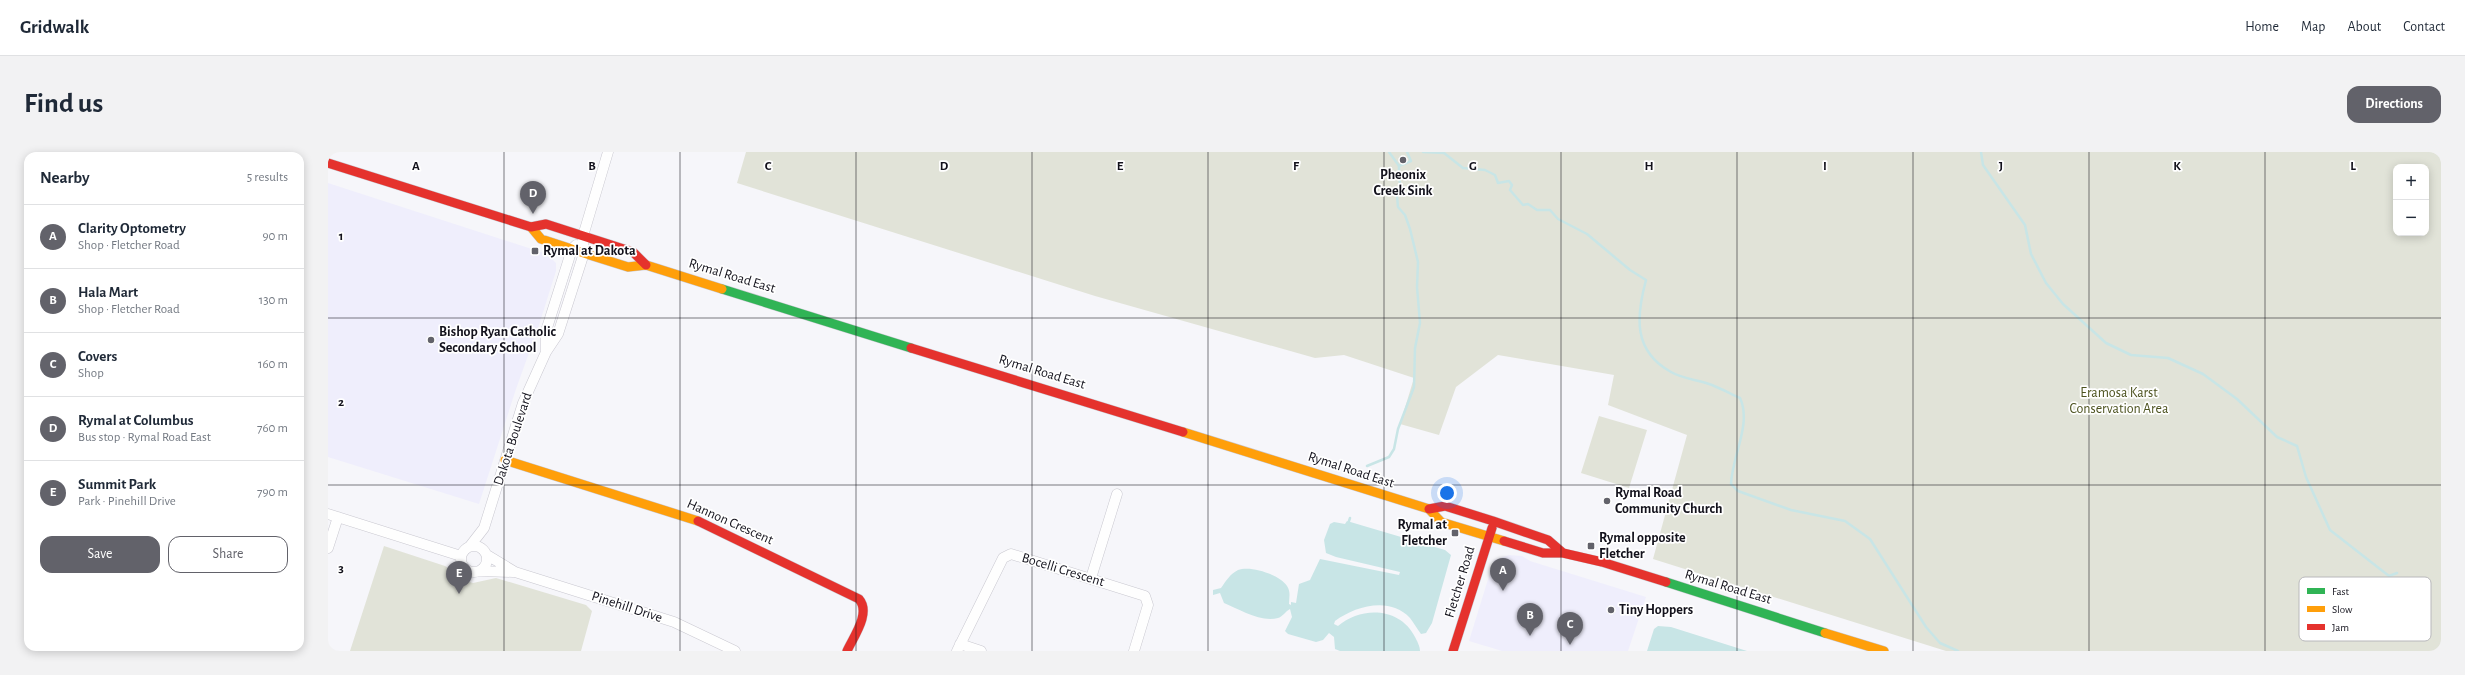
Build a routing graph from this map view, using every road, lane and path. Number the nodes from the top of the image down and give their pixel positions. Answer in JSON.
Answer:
{"nodes":[{"id":1,"x":608,"y":152,"type":"edge"},
{"id":2,"x":328,"y":163,"type":"edge"},
{"id":3,"x":531,"y":227,"type":"junction"},
{"id":4,"x":583,"y":236,"type":"junction"},
{"id":5,"x":572,"y":249,"type":"junction"},
{"id":6,"x":584,"y":254,"type":"junction"},
{"id":7,"x":646,"y":265,"type":"junction"},
{"id":8,"x":546,"y":352,"type":"junction"},
{"id":9,"x":505,"y":460,"type":"junction"},
{"id":10,"x":1118,"y":494,"type":"dead end"},
{"id":11,"x":1429,"y":509,"type":"junction"},
{"id":12,"x":333,"y":515,"type":"edge"},
{"id":13,"x":1493,"y":522,"type":"junction"},
{"id":14,"x":484,"y":528,"type":"junction"},
{"id":15,"x":1489,"y":536,"type":"junction"},
{"id":16,"x":470,"y":546,"type":"junction"},
{"id":17,"x":328,"y":548,"type":"edge"},
{"id":18,"x":486,"y":553,"type":"junction"},
{"id":19,"x":1563,"y":553,"type":"junction"},
{"id":20,"x":461,"y":556,"type":"junction"},
{"id":21,"x":480,"y":571,"type":"junction"},
{"id":22,"x":515,"y":572,"type":"junction"},
{"id":23,"x":1092,"y":578,"type":"junction"},
{"id":24,"x":958,"y":648,"type":"edge"},
{"id":25,"x":735,"y":651,"type":"edge"},
{"id":26,"x":847,"y":651,"type":"edge"},
{"id":27,"x":981,"y":651,"type":"edge"},
{"id":28,"x":1134,"y":651,"type":"edge"},
{"id":29,"x":1453,"y":651,"type":"edge"},
{"id":30,"x":1884,"y":651,"type":"edge"}],
"edges":[{"from":1,"to":4,"type":"street"},
{"from":2,"to":3,"type":"main road","name":"Rymal Road East"},
{"from":3,"to":4,"type":"main road","name":"Rymal Road East"},
{"from":3,"to":5,"type":"main road","name":"Rymal Road East"},
{"from":4,"to":5,"type":"street","name":"Dakota Boulevard"},
{"from":4,"to":6,"type":"street","name":"Dakota Boulevard"},
{"from":4,"to":7,"type":"main road","name":"Rymal Road East"},
{"from":5,"to":6,"type":"main road","name":"Rymal Road East"},
{"from":5,"to":8,"type":"street","name":"Dakota Boulevard"},
{"from":6,"to":7,"type":"main road","name":"Rymal Road East"},
{"from":6,"to":8,"type":"street","name":"Dakota Boulevard"},
{"from":7,"to":11,"type":"main road","name":"Rymal Road East"},
{"from":8,"to":9,"type":"street","name":"Dakota Boulevard"},
{"from":9,"to":14,"type":"street","name":"Dakota Boulevard"},
{"from":9,"to":26,"type":"main road","name":"Hannon Crescent"},
{"from":10,"to":23,"type":"street"},
{"from":11,"to":13,"type":"main road","name":"Rymal Road East"},
{"from":11,"to":15,"type":"main road","name":"Rymal Road East"},
{"from":12,"to":17,"type":"street"},
{"from":12,"to":20,"type":"street"},
{"from":13,"to":15,"type":"main road","name":"Fletcher Road"},
{"from":13,"to":19,"type":"main road","name":"Rymal Road East"},
{"from":14,"to":16,"type":"street","name":"Dakota Boulevard"},
{"from":14,"to":18,"type":"street","name":"Dakota Boulevard"},
{"from":15,"to":19,"type":"main road","name":"Rymal Road East"},
{"from":15,"to":29,"type":"main road","name":"Fletcher Road"},
{"from":16,"to":18,"type":"street"},
{"from":16,"to":20,"type":"street"},
{"from":18,"to":21,"type":"street"},
{"from":18,"to":22,"type":"street","name":"Pinehill Drive"},
{"from":19,"to":30,"type":"main road","name":"Rymal Road East"},
{"from":20,"to":21,"type":"street"},
{"from":21,"to":22,"type":"street","name":"Pinehill Drive"},
{"from":22,"to":25,"type":"street","name":"Pinehill Drive"},
{"from":23,"to":24,"type":"street","name":"Bocelli Crescent"},
{"from":23,"to":28,"type":"street","name":"Bocelli Crescent"},
{"from":24,"to":27,"type":"street"}]}
